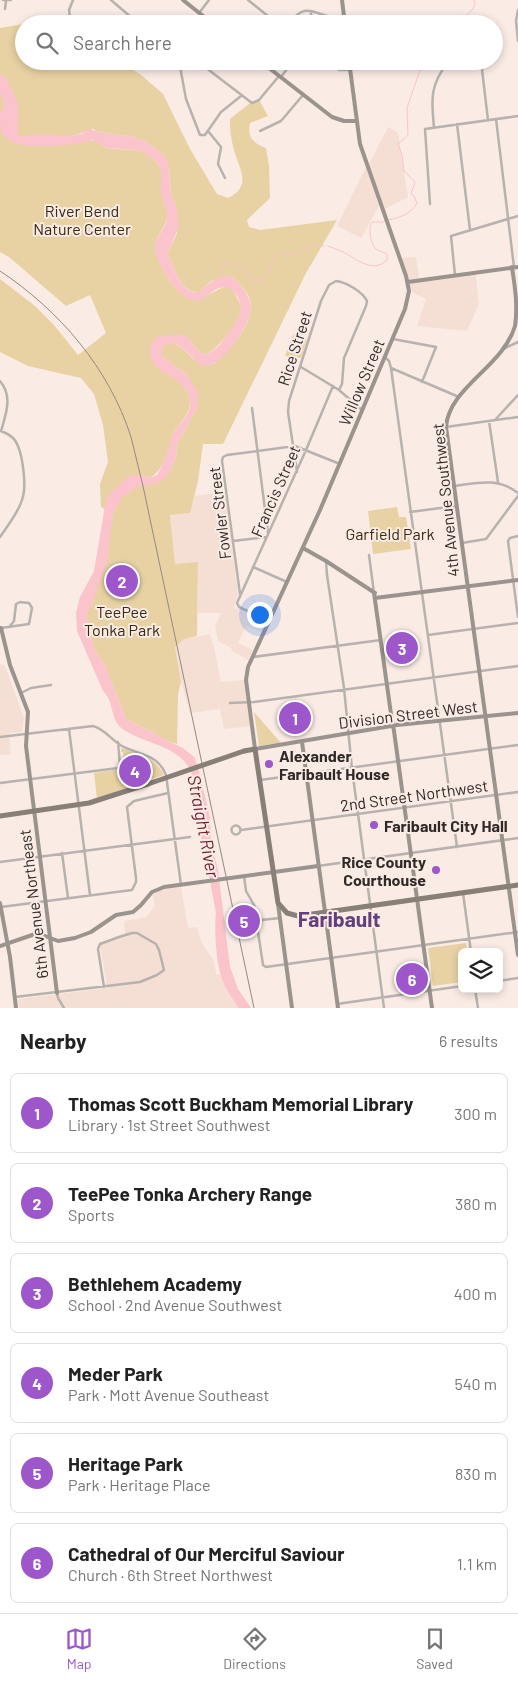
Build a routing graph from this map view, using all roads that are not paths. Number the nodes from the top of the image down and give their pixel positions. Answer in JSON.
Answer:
{"nodes":[{"id":1,"x":5,"y":0,"type":"edge"},
{"id":2,"x":11,"y":0,"type":"edge"},
{"id":3,"x":73,"y":0,"type":"edge"},
{"id":4,"x":111,"y":0,"type":"edge"},
{"id":5,"x":183,"y":0,"type":"edge"},
{"id":6,"x":209,"y":0,"type":"edge"},
{"id":7,"x":248,"y":0,"type":"edge"},
{"id":8,"x":342,"y":0,"type":"edge"},
{"id":9,"x":5,"y":9,"type":"dead end"},
{"id":10,"x":518,"y":10,"type":"edge"},
{"id":11,"x":311,"y":11,"type":"junction"},
{"id":12,"x":199,"y":13,"type":"junction"},
{"id":13,"x":70,"y":15,"type":"edge"},
{"id":14,"x":128,"y":15,"type":"edge"},
{"id":15,"x":202,"y":15,"type":"edge"},
{"id":16,"x":267,"y":15,"type":"edge"},
{"id":17,"x":296,"y":15,"type":"edge"},
{"id":18,"x":311,"y":15,"type":"edge"},
{"id":19,"x":324,"y":15,"type":"edge"},
{"id":20,"x":344,"y":15,"type":"edge"},
{"id":21,"x":518,"y":41,"type":"edge"},
{"id":22,"x":181,"y":70,"type":"edge"},
{"id":23,"x":208,"y":70,"type":"edge"},
{"id":24,"x":271,"y":70,"type":"edge"},
{"id":25,"x":286,"y":70,"type":"edge"},
{"id":26,"x":339,"y":70,"type":"edge"},
{"id":27,"x":350,"y":70,"type":"joint"},
{"id":28,"x":442,"y":70,"type":"edge"},
{"id":29,"x":481,"y":70,"type":"edge"},
{"id":30,"x":280,"y":77,"type":"junction"},
{"id":31,"x":303,"y":95,"type":"junction"},
{"id":32,"x":241,"y":96,"type":"junction"},
{"id":33,"x":518,"y":116,"type":"edge"},
{"id":34,"x":496,"y":119,"type":"junction"},
{"id":35,"x":488,"y":120,"type":"junction"},
{"id":36,"x":356,"y":121,"type":"junction"},
{"id":37,"x":457,"y":124,"type":"junction"},
{"id":38,"x":434,"y":126,"type":"junction"},
{"id":39,"x":260,"y":130,"type":"dead end"},
{"id":40,"x":208,"y":131,"type":"junction"},
{"id":41,"x":226,"y":178,"type":"dead end"},
{"id":42,"x":430,"y":204,"type":"dead end"},
{"id":43,"x":518,"y":216,"type":"edge"},
{"id":44,"x":508,"y":219,"type":"junction"},
{"id":45,"x":470,"y":230,"type":"junction"},
{"id":46,"x":515,"y":267,"type":"edge"},
{"id":47,"x":455,"y":275,"type":"junction"},
{"id":48,"x":408,"y":282,"type":"junction"},
{"id":49,"x":517,"y":302,"type":"edge"},
{"id":50,"x":518,"y":309,"type":"edge"},
{"id":51,"x":393,"y":339,"type":"junction"},
{"id":52,"x":518,"y":342,"type":"edge"},
{"id":53,"x":504,"y":348,"type":"junction"},
{"id":54,"x":385,"y":357,"type":"junction"},
{"id":55,"x":301,"y":367,"type":"junction"},
{"id":56,"x":391,"y":368,"type":"junction"},
{"id":57,"x":0,"y":381,"type":"edge"},
{"id":58,"x":422,"y":382,"type":"junction"},
{"id":59,"x":333,"y":386,"type":"junction"},
{"id":60,"x":339,"y":390,"type":"junction"},
{"id":61,"x":518,"y":395,"type":"edge"},
{"id":62,"x":459,"y":397,"type":"junction"},
{"id":63,"x":252,"y":408,"type":"dead end"},
{"id":64,"x":363,"y":410,"type":"junction"},
{"id":65,"x":518,"y":417,"type":"edge"},
{"id":66,"x":495,"y":420,"type":"junction"},
{"id":67,"x":489,"y":421,"type":"junction"},
{"id":68,"x":446,"y":427,"type":"junction"},
{"id":69,"x":1,"y":431,"type":"edge"},
{"id":70,"x":293,"y":447,"type":"junction"},
{"id":71,"x":306,"y":450,"type":"junction"},
{"id":72,"x":258,"y":451,"type":"junction"},
{"id":73,"x":340,"y":464,"type":"junction"},
{"id":74,"x":296,"y":472,"type":"junction"},
{"id":75,"x":498,"y":482,"type":"junction"},
{"id":76,"x":454,"y":486,"type":"junction"},
{"id":77,"x":518,"y":494,"type":"edge"},
{"id":78,"x":456,"y":506,"type":"junction"},
{"id":79,"x":410,"y":512,"type":"junction"},
{"id":80,"x":268,"y":535,"type":"junction"},
{"id":81,"x":518,"y":536,"type":"edge"},
{"id":82,"x":0,"y":537,"type":"edge"},
{"id":83,"x":233,"y":541,"type":"junction"},
{"id":84,"x":462,"y":543,"type":"junction"},
{"id":85,"x":303,"y":548,"type":"junction"},
{"id":86,"x":369,"y":555,"type":"dead end"},
{"id":87,"x":326,"y":561,"type":"junction"},
{"id":88,"x":253,"y":567,"type":"junction"},
{"id":89,"x":516,"y":580,"type":"edge"},
{"id":90,"x":287,"y":582,"type":"junction"},
{"id":91,"x":467,"y":586,"type":"junction"},
{"id":92,"x":422,"y":592,"type":"junction"},
{"id":93,"x":240,"y":596,"type":"junction"},
{"id":94,"x":375,"y":596,"type":"junction"},
{"id":95,"x":518,"y":618,"type":"edge"},
{"id":96,"x":269,"y":621,"type":"junction"},
{"id":97,"x":518,"y":623,"type":"edge"},
{"id":98,"x":10,"y":626,"type":"junction"},
{"id":99,"x":0,"y":628,"type":"edge"},
{"id":100,"x":474,"y":629,"type":"junction"},
{"id":101,"x":428,"y":635,"type":"junction"},
{"id":102,"x":381,"y":640,"type":"junction"},
{"id":103,"x":337,"y":646,"type":"junction"},
{"id":104,"x":252,"y":658,"type":"junction"},
{"id":105,"x":518,"y":666,"type":"edge"},
{"id":106,"x":480,"y":671,"type":"junction"},
{"id":107,"x":433,"y":677,"type":"junction"},
{"id":108,"x":387,"y":683,"type":"junction"},
{"id":109,"x":51,"y":685,"type":"dead end"},
{"id":110,"x":344,"y":688,"type":"junction"},
{"id":111,"x":22,"y":693,"type":"junction"},
{"id":112,"x":250,"y":702,"type":"junction"},
{"id":113,"x":230,"y":703,"type":"dead end"},
{"id":114,"x":518,"y":714,"type":"edge"},
{"id":115,"x":486,"y":716,"type":"junction"},
{"id":116,"x":439,"y":721,"type":"junction"},
{"id":117,"x":69,"y":729,"type":"junction"},
{"id":118,"x":349,"y":733,"type":"junction"},
{"id":119,"x":27,"y":734,"type":"junction"},
{"id":120,"x":0,"y":738,"type":"edge"},
{"id":121,"x":118,"y":742,"type":"junction"},
{"id":122,"x":302,"y":742,"type":"junction"},
{"id":123,"x":518,"y":745,"type":"edge"},
{"id":124,"x":255,"y":749,"type":"junction"},
{"id":125,"x":491,"y":749,"type":"junction"},
{"id":126,"x":445,"y":756,"type":"junction"},
{"id":127,"x":397,"y":762,"type":"junction"},
{"id":128,"x":352,"y":769,"type":"junction"},
{"id":129,"x":75,"y":774,"type":"junction"},
{"id":130,"x":306,"y":774,"type":"junction"},
{"id":131,"x":30,"y":779,"type":"junction"},
{"id":132,"x":260,"y":780,"type":"junction"},
{"id":133,"x":0,"y":783,"type":"edge"},
{"id":134,"x":518,"y":792,"type":"edge"},
{"id":135,"x":168,"y":793,"type":"junction"},
{"id":136,"x":497,"y":795,"type":"junction"},
{"id":137,"x":451,"y":802,"type":"junction"},
{"id":138,"x":79,"y":805,"type":"junction"},
{"id":139,"x":404,"y":808,"type":"junction"},
{"id":140,"x":35,"y":811,"type":"junction"},
{"id":141,"x":359,"y":814,"type":"junction"},
{"id":142,"x":0,"y":816,"type":"edge"},
{"id":143,"x":313,"y":820,"type":"junction"},
{"id":144,"x":267,"y":826,"type":"junction"},
{"id":145,"x":241,"y":830,"type":"dead end"},
{"id":146,"x":190,"y":838,"type":"dead end"},
{"id":147,"x":518,"y":838,"type":"edge"},
{"id":148,"x":174,"y":839,"type":"junction"},
{"id":149,"x":502,"y":840,"type":"junction"},
{"id":150,"x":131,"y":844,"type":"junction"},
{"id":151,"x":457,"y":847,"type":"junction"},
{"id":152,"x":84,"y":850,"type":"junction"},
{"id":153,"x":62,"y":853,"type":"junction"},
{"id":154,"x":410,"y":853,"type":"junction"},
{"id":155,"x":40,"y":856,"type":"junction"},
{"id":156,"x":365,"y":860,"type":"junction"},
{"id":157,"x":0,"y":862,"type":"edge"},
{"id":158,"x":318,"y":866,"type":"junction"},
{"id":159,"x":274,"y":872,"type":"junction"},
{"id":160,"x":244,"y":876,"type":"junction"},
{"id":161,"x":182,"y":885,"type":"junction"},
{"id":162,"x":518,"y":885,"type":"edge"},
{"id":163,"x":509,"y":886,"type":"junction"},
{"id":164,"x":463,"y":893,"type":"junction"},
{"id":165,"x":90,"y":896,"type":"junction"},
{"id":166,"x":68,"y":898,"type":"junction"},
{"id":167,"x":417,"y":899,"type":"junction"},
{"id":168,"x":46,"y":902,"type":"junction"},
{"id":169,"x":0,"y":903,"type":"edge"},
{"id":170,"x":278,"y":903,"type":"junction"},
{"id":171,"x":372,"y":906,"type":"junction"},
{"id":172,"x":0,"y":907,"type":"edge"},
{"id":173,"x":286,"y":912,"type":"junction"},
{"id":174,"x":325,"y":912,"type":"junction"},
{"id":175,"x":256,"y":917,"type":"junction"},
{"id":176,"x":280,"y":918,"type":"junction"},
{"id":177,"x":261,"y":920,"type":"junction"},
{"id":178,"x":280,"y":924,"type":"junction"},
{"id":179,"x":257,"y":925,"type":"junction"},
{"id":180,"x":517,"y":932,"type":"edge"},
{"id":181,"x":49,"y":938,"type":"junction"},
{"id":182,"x":469,"y":939,"type":"junction"},
{"id":183,"x":7,"y":945,"type":"junction"},
{"id":184,"x":423,"y":945,"type":"junction"},
{"id":185,"x":0,"y":946,"type":"edge"},
{"id":186,"x":470,"y":948,"type":"edge"},
{"id":187,"x":377,"y":952,"type":"junction"},
{"id":188,"x":518,"y":956,"type":"edge"},
{"id":189,"x":331,"y":958,"type":"junction"},
{"id":190,"x":286,"y":964,"type":"junction"},
{"id":191,"x":518,"y":978,"type":"edge"},
{"id":192,"x":503,"y":980,"type":"edge"},
{"id":193,"x":458,"y":986,"type":"edge"},
{"id":194,"x":104,"y":987,"type":"junction"},
{"id":195,"x":430,"y":990,"type":"junction"},
{"id":196,"x":57,"y":993,"type":"junction"},
{"id":197,"x":476,"y":993,"type":"edge"},
{"id":198,"x":14,"y":997,"type":"junction"},
{"id":199,"x":383,"y":997,"type":"junction"},
{"id":200,"x":337,"y":1006,"type":"edge"},
{"id":201,"x":16,"y":1008,"type":"edge"},
{"id":202,"x":64,"y":1008,"type":"edge"},
{"id":203,"x":292,"y":1008,"type":"edge"},
{"id":204,"x":384,"y":1008,"type":"edge"},
{"id":205,"x":432,"y":1008,"type":"edge"},
{"id":206,"x":478,"y":1008,"type":"edge"}],
"edges":[{"from":1,"to":2,"type":"street"},
{"from":1,"to":9,"type":"street"},
{"from":3,"to":13,"type":"street"},
{"from":4,"to":14,"type":"street"},
{"from":5,"to":12,"type":"street"},
{"from":6,"to":12,"type":"street"},
{"from":7,"to":16,"type":"street"},
{"from":8,"to":20,"type":"street"},
{"from":10,"to":21,"type":"street"},
{"from":11,"to":17,"type":"street"},
{"from":11,"to":18,"type":"street"},
{"from":11,"to":19,"type":"street"},
{"from":12,"to":15,"type":"street"},
{"from":22,"to":40,"type":"street"},
{"from":23,"to":32,"type":"street"},
{"from":24,"to":30,"type":"street"},
{"from":25,"to":30,"type":"street"},
{"from":26,"to":27,"type":"street"},
{"from":27,"to":36,"type":"street","name":"Willow Street"},
{"from":28,"to":38,"type":"street"},
{"from":29,"to":35,"type":"street"},
{"from":30,"to":31,"type":"street"},
{"from":30,"to":32,"type":"street"},
{"from":31,"to":36,"type":"street"},
{"from":31,"to":39,"type":"street"},
{"from":32,"to":40,"type":"street"},
{"from":33,"to":34,"type":"street"},
{"from":34,"to":35,"type":"street"},
{"from":34,"to":44,"type":"street"},
{"from":35,"to":37,"type":"street"},
{"from":36,"to":48,"type":"street","name":"Willow Street"},
{"from":37,"to":38,"type":"street"},
{"from":37,"to":45,"type":"street"},
{"from":38,"to":42,"type":"street"},
{"from":40,"to":41,"type":"street"},
{"from":43,"to":44,"type":"street"},
{"from":44,"to":45,"type":"street"},
{"from":44,"to":46,"type":"street"},
{"from":45,"to":47,"type":"street"},
{"from":46,"to":47,"type":"street"},
{"from":46,"to":49,"type":"street","name":"4th Avenue Southwest"},
{"from":47,"to":48,"type":"street"},
{"from":48,"to":51,"type":"street","name":"Willow Street"},
{"from":49,"to":50,"type":"street"},
{"from":49,"to":53,"type":"street","name":"4th Avenue Southwest"},
{"from":51,"to":54,"type":"street","name":"Willow Street"},
{"from":51,"to":58,"type":"street"},
{"from":52,"to":53,"type":"street"},
{"from":53,"to":62,"type":"street","name":"4th Avenue Southwest"},
{"from":54,"to":56,"type":"street"},
{"from":54,"to":64,"type":"street","name":"Willow Street"},
{"from":55,"to":59,"type":"street"},
{"from":55,"to":60,"type":"street","name":"Rice Street"},
{"from":55,"to":70,"type":"street","name":"Rice Street"},
{"from":56,"to":58,"type":"street"},
{"from":56,"to":79,"type":"street"},
{"from":57,"to":69,"type":"street"},
{"from":58,"to":62,"type":"street"},
{"from":59,"to":60,"type":"street"},
{"from":59,"to":71,"type":"street","name":"Francis Street"},
{"from":60,"to":64,"type":"street"},
{"from":61,"to":66,"type":"street"},
{"from":62,"to":68,"type":"street","name":"4th Avenue Southwest"},
{"from":63,"to":72,"type":"street"},
{"from":64,"to":73,"type":"street","name":"Willow Street"},
{"from":65,"to":66,"type":"street"},
{"from":66,"to":67,"type":"street"},
{"from":67,"to":68,"type":"street"},
{"from":67,"to":75,"type":"street"},
{"from":68,"to":76,"type":"street","name":"4th Avenue Southwest"},
{"from":69,"to":82,"type":"street"},
{"from":70,"to":71,"type":"street"},
{"from":70,"to":72,"type":"street"},
{"from":70,"to":74,"type":"street","name":"Rice Street"},
{"from":71,"to":73,"type":"street"},
{"from":71,"to":74,"type":"street","name":"Francis Street"},
{"from":72,"to":80,"type":"street"},
{"from":72,"to":83,"type":"street","name":"Fowler Street"},
{"from":73,"to":85,"type":"street","name":"Willow Street"},
{"from":74,"to":80,"type":"street","name":"Francis Street"},
{"from":75,"to":76,"type":"street"},
{"from":75,"to":77,"type":"street"},
{"from":76,"to":78,"type":"street","name":"4th Avenue Southwest"},
{"from":77,"to":84,"type":"street"},
{"from":78,"to":79,"type":"street"},
{"from":78,"to":84,"type":"street","name":"4th Avenue Southwest"},
{"from":79,"to":92,"type":"street"},
{"from":80,"to":83,"type":"street"},
{"from":80,"to":88,"type":"street","name":"Francis Street"},
{"from":81,"to":89,"type":"street"},
{"from":83,"to":93,"type":"street","name":"Fowler Street"},
{"from":84,"to":91,"type":"street","name":"4th Avenue Southwest"},
{"from":85,"to":87,"type":"street"},
{"from":85,"to":90,"type":"street","name":"Willow Street"},
{"from":86,"to":94,"type":"street"},
{"from":87,"to":94,"type":"street"},
{"from":87,"to":103,"type":"street"},
{"from":88,"to":90,"type":"street"},
{"from":88,"to":93,"type":"street","name":"Francis Street"},
{"from":89,"to":91,"type":"street"},
{"from":89,"to":95,"type":"street"},
{"from":90,"to":96,"type":"street","name":"Willow Street"},
{"from":91,"to":92,"type":"street"},
{"from":91,"to":100,"type":"street","name":"4th Avenue Southwest"},
{"from":92,"to":94,"type":"street"},
{"from":92,"to":101,"type":"street"},
{"from":93,"to":96,"type":"street","name":"Francis Street"},
{"from":94,"to":102,"type":"street"},
{"from":96,"to":104,"type":"street","name":"Willow Street"},
{"from":97,"to":100,"type":"street"},
{"from":98,"to":98,"type":"street"},
{"from":98,"to":99,"type":"street"},
{"from":99,"to":111,"type":"street","name":"6th Avenue Northeast"},
{"from":100,"to":101,"type":"street"},
{"from":100,"to":106,"type":"street","name":"4th Avenue Southwest"},
{"from":101,"to":107,"type":"street"},
{"from":102,"to":103,"type":"street"},
{"from":102,"to":108,"type":"street"},
{"from":103,"to":104,"type":"street"},
{"from":103,"to":110,"type":"street"},
{"from":104,"to":112,"type":"street","name":"Willow Street"},
{"from":105,"to":106,"type":"street"},
{"from":106,"to":107,"type":"street"},
{"from":106,"to":115,"type":"street","name":"4th Avenue Southwest"},
{"from":107,"to":108,"type":"street"},
{"from":107,"to":116,"type":"street"},
{"from":108,"to":110,"type":"street"},
{"from":108,"to":127,"type":"street","bridge":true},
{"from":109,"to":111,"type":"street"},
{"from":110,"to":112,"type":"street"},
{"from":110,"to":118,"type":"street"},
{"from":111,"to":119,"type":"street","name":"6th Avenue Northeast"},
{"from":112,"to":113,"type":"street"},
{"from":112,"to":124,"type":"street","name":"Willow Street"},
{"from":114,"to":115,"type":"street","name":"Division Street West"},
{"from":115,"to":116,"type":"street","name":"Division Street West"},
{"from":115,"to":125,"type":"street","name":"4th Avenue Southwest"},
{"from":116,"to":118,"type":"street","name":"Division Street West"},
{"from":116,"to":126,"type":"street"},
{"from":117,"to":119,"type":"street"},
{"from":117,"to":121,"type":"street"},
{"from":117,"to":129,"type":"street"},
{"from":118,"to":122,"type":"street","name":"Division Street West"},
{"from":118,"to":128,"type":"street"},
{"from":119,"to":120,"type":"street"},
{"from":119,"to":131,"type":"street","name":"6th Avenue Northeast"},
{"from":121,"to":129,"type":"street"},
{"from":121,"to":135,"type":"street"},
{"from":122,"to":124,"type":"street","name":"Division Street West"},
{"from":122,"to":130,"type":"street"},
{"from":123,"to":125,"type":"street"},
{"from":124,"to":132,"type":"main road"},
{"from":124,"to":138,"type":"main road","bridge":true},
{"from":125,"to":126,"type":"street"},
{"from":125,"to":136,"type":"street","name":"4th Avenue Southwest"},
{"from":126,"to":127,"type":"street"},
{"from":126,"to":137,"type":"street"},
{"from":127,"to":128,"type":"street"},
{"from":127,"to":139,"type":"street"},
{"from":128,"to":130,"type":"street"},
{"from":128,"to":141,"type":"street"},
{"from":129,"to":131,"type":"street"},
{"from":129,"to":138,"type":"street"},
{"from":130,"to":132,"type":"street"},
{"from":130,"to":143,"type":"street"},
{"from":131,"to":133,"type":"street"},
{"from":131,"to":140,"type":"street","name":"6th Avenue Northeast"},
{"from":132,"to":144,"type":"main road"},
{"from":134,"to":136,"type":"street","name":"2nd Street Northwest"},
{"from":135,"to":148,"type":"street"},
{"from":135,"to":150,"type":"street"},
{"from":136,"to":137,"type":"street","name":"2nd Street Northwest"},
{"from":136,"to":149,"type":"street","name":"4th Avenue Southwest"},
{"from":137,"to":139,"type":"street","name":"2nd Street Northwest"},
{"from":137,"to":151,"type":"street"},
{"from":138,"to":140,"type":"main road"},
{"from":138,"to":152,"type":"street"},
{"from":139,"to":141,"type":"street","name":"2nd Street Northwest"},
{"from":139,"to":154,"type":"street"},
{"from":140,"to":142,"type":"main road"},
{"from":140,"to":155,"type":"street","name":"6th Avenue Northeast"},
{"from":141,"to":143,"type":"street","name":"2nd Street Northwest"},
{"from":141,"to":156,"type":"street"},
{"from":143,"to":144,"type":"street","name":"2nd Street Northwest"},
{"from":143,"to":158,"type":"street"},
{"from":144,"to":145,"type":"street","name":"2nd Street Northwest"},
{"from":144,"to":159,"type":"main road"},
{"from":146,"to":148,"type":"street"},
{"from":147,"to":149,"type":"street"},
{"from":148,"to":150,"type":"street"},
{"from":148,"to":161,"type":"street"},
{"from":149,"to":151,"type":"street"},
{"from":149,"to":163,"type":"street","name":"4th Avenue Southwest"},
{"from":150,"to":152,"type":"street"},
{"from":150,"to":165,"type":"street"},
{"from":151,"to":154,"type":"street"},
{"from":152,"to":153,"type":"street"},
{"from":152,"to":165,"type":"street"},
{"from":153,"to":155,"type":"street"},
{"from":153,"to":166,"type":"street"},
{"from":154,"to":156,"type":"street"},
{"from":154,"to":167,"type":"street"},
{"from":155,"to":157,"type":"street"},
{"from":155,"to":168,"type":"street","name":"6th Avenue Northeast"},
{"from":156,"to":158,"type":"street"},
{"from":156,"to":171,"type":"street"},
{"from":158,"to":159,"type":"street"},
{"from":158,"to":174,"type":"street"},
{"from":159,"to":160,"type":"street"},
{"from":159,"to":170,"type":"main road"},
{"from":160,"to":161,"type":"street"},
{"from":160,"to":175,"type":"street"},
{"from":161,"to":181,"type":"street"},
{"from":162,"to":163,"type":"main road"},
{"from":163,"to":164,"type":"main road"},
{"from":163,"to":180,"type":"street","name":"4th Avenue Southwest"},
{"from":164,"to":167,"type":"main road"},
{"from":164,"to":182,"type":"street"},
{"from":165,"to":166,"type":"street"},
{"from":166,"to":168,"type":"street"},
{"from":167,"to":171,"type":"main road"},
{"from":167,"to":184,"type":"street"},
{"from":168,"to":172,"type":"street"},
{"from":168,"to":181,"type":"street","name":"6th Avenue Northeast"},
{"from":169,"to":172,"type":"street"},
{"from":170,"to":173,"type":"main road"},
{"from":170,"to":176,"type":"street"},
{"from":171,"to":174,"type":"main road"},
{"from":171,"to":187,"type":"street"},
{"from":172,"to":183,"type":"street"},
{"from":173,"to":174,"type":"main road"},
{"from":173,"to":178,"type":"street"},
{"from":174,"to":189,"type":"street"},
{"from":175,"to":177,"type":"street"},
{"from":175,"to":179,"type":"street"},
{"from":176,"to":177,"type":"street"},
{"from":176,"to":178,"type":"street"},
{"from":177,"to":179,"type":"street"},
{"from":178,"to":190,"type":"street"},
{"from":179,"to":190,"type":"street"},
{"from":180,"to":182,"type":"street"},
{"from":180,"to":188,"type":"street","name":"4th Avenue Southwest"},
{"from":181,"to":183,"type":"street"},
{"from":181,"to":196,"type":"street","name":"6th Avenue Northeast"},
{"from":182,"to":184,"type":"street"},
{"from":182,"to":186,"type":"street"},
{"from":183,"to":185,"type":"street"},
{"from":183,"to":198,"type":"street"},
{"from":184,"to":187,"type":"street"},
{"from":184,"to":195,"type":"street"},
{"from":187,"to":189,"type":"street"},
{"from":187,"to":199,"type":"street"},
{"from":189,"to":190,"type":"street"},
{"from":189,"to":200,"type":"street"},
{"from":190,"to":203,"type":"street"},
{"from":191,"to":192,"type":"street"},
{"from":193,"to":195,"type":"street"},
{"from":194,"to":194,"type":"street"},
{"from":194,"to":196,"type":"street"},
{"from":195,"to":199,"type":"street"},
{"from":195,"to":205,"type":"street"},
{"from":196,"to":198,"type":"street"},
{"from":196,"to":202,"type":"street"},
{"from":197,"to":206,"type":"street"},
{"from":198,"to":201,"type":"street"},
{"from":199,"to":200,"type":"street"},
{"from":199,"to":204,"type":"street"}]}
